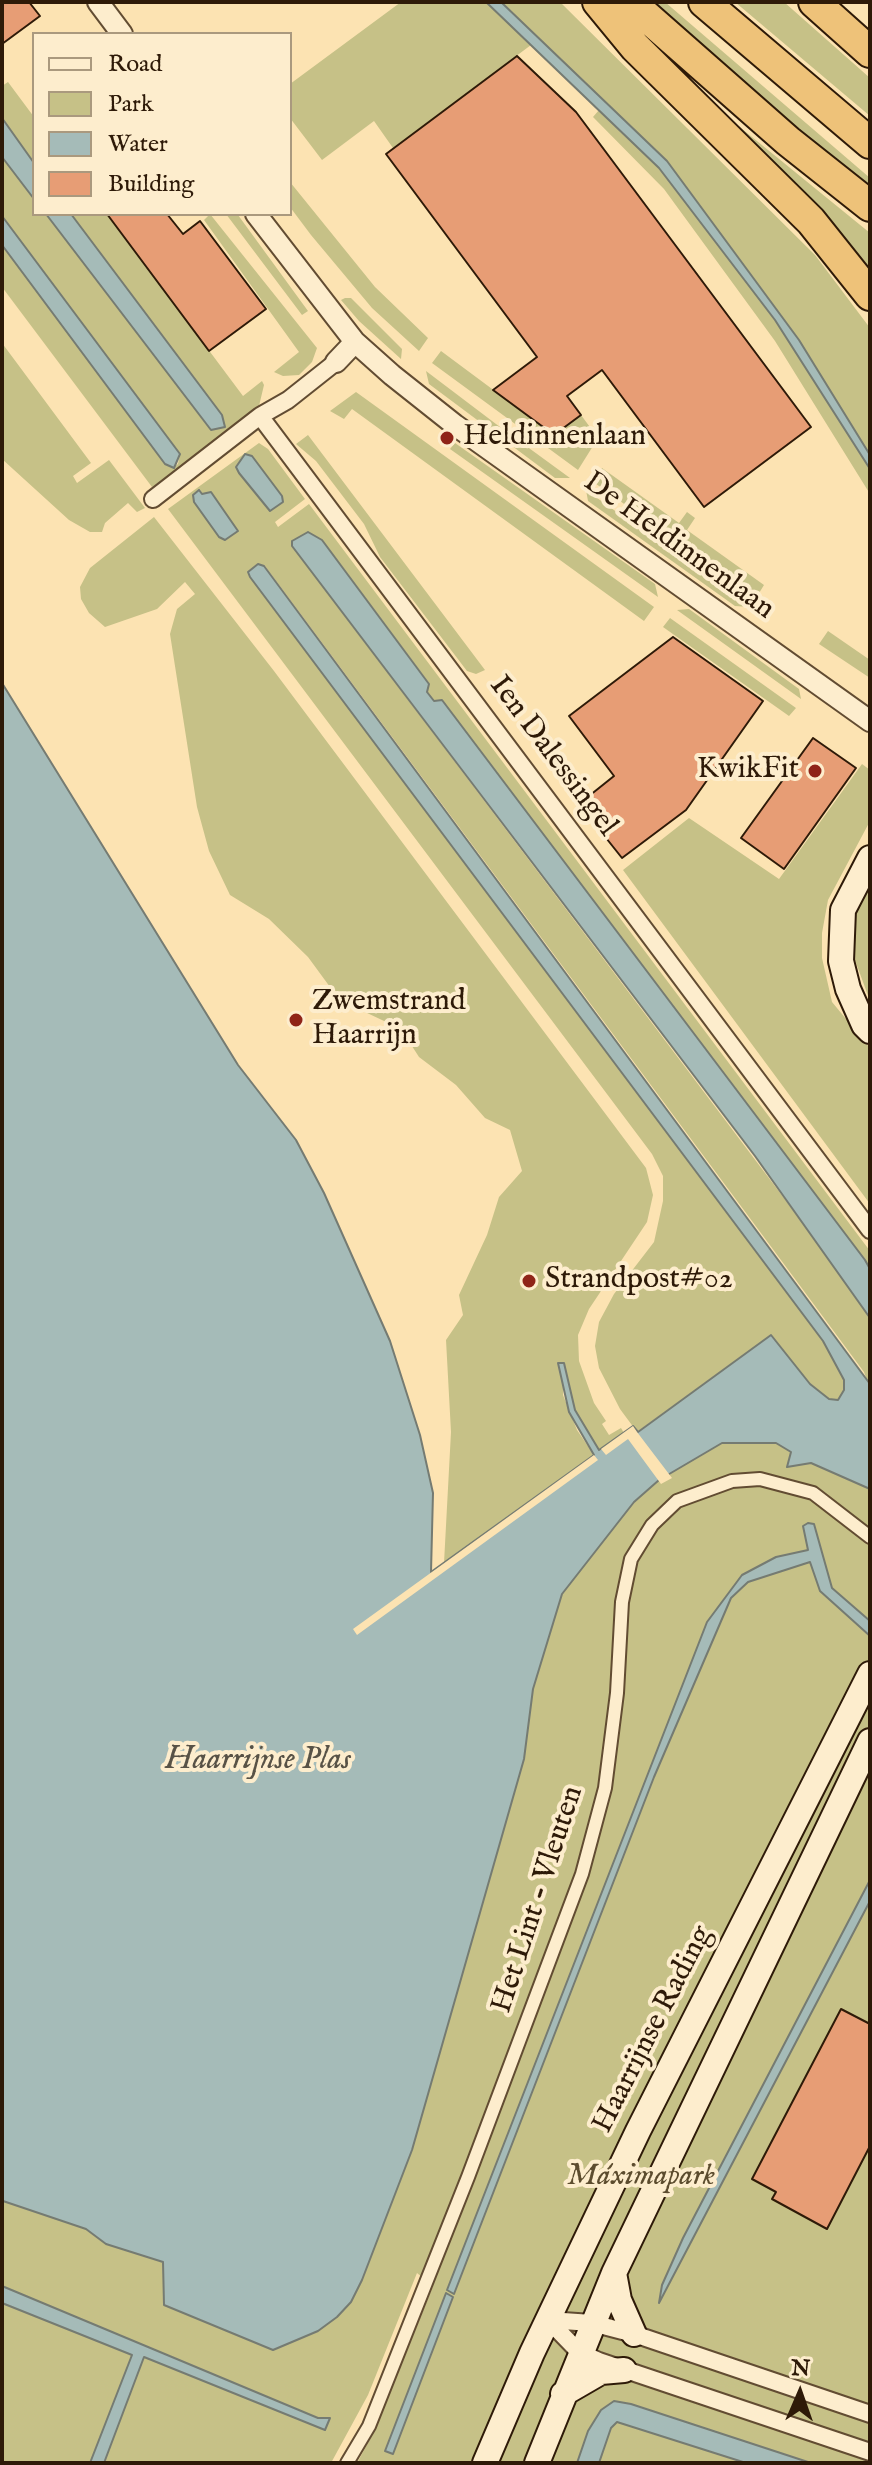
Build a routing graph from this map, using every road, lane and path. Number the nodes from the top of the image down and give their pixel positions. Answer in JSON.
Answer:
{"nodes":[{"id":1,"x":98,"y":2,"type":"edge"},
{"id":2,"x":598,"y":2,"type":"edge"},
{"id":3,"x":630,"y":2,"type":"edge"},
{"id":4,"x":704,"y":2,"type":"edge"},
{"id":5,"x":814,"y":2,"type":"edge"},
{"id":6,"x":120,"y":32,"type":"edge"},
{"id":7,"x":870,"y":52,"type":"edge"},
{"id":8,"x":870,"y":143,"type":"edge"},
{"id":9,"x":870,"y":206,"type":"edge"},
{"id":10,"x":258,"y":216,"type":"edge"},
{"id":11,"x":870,"y":295,"type":"edge"},
{"id":12,"x":355,"y":342,"type":"junction"},
{"id":13,"x":336,"y":362,"type":"joint"},
{"id":14,"x":260,"y":416,"type":"junction"},
{"id":15,"x":153,"y":499,"type":"dead end"},
{"id":16,"x":870,"y":721,"type":"edge"},
{"id":17,"x":870,"y":858,"type":"edge"},
{"id":18,"x":870,"y":1031,"type":"edge"},
{"id":19,"x":870,"y":1230,"type":"edge"},
{"id":20,"x":870,"y":1537,"type":"edge"},
{"id":21,"x":868,"y":1678,"type":"edge"},
{"id":22,"x":870,"y":1741,"type":"edge"},
{"id":23,"x":614,"y":2273,"type":"junction"},
{"id":24,"x":548,"y":2320,"type":"junction"},
{"id":25,"x":592,"y":2323,"type":"junction"},
{"id":26,"x":634,"y":2334,"type":"junction"},
{"id":27,"x":579,"y":2352,"type":"junction"},
{"id":28,"x":624,"y":2370,"type":"junction"},
{"id":29,"x":563,"y":2394,"type":"junction"},
{"id":30,"x":870,"y":2414,"type":"edge"},
{"id":31,"x":870,"y":2452,"type":"edge"},
{"id":32,"x":347,"y":2463,"type":"edge"},
{"id":33,"x":485,"y":2463,"type":"edge"},
{"id":34,"x":537,"y":2463,"type":"edge"}],
"edges":[{"from":1,"to":6,"type":"street"},
{"from":2,"to":11,"type":"highway"},
{"from":3,"to":9,"type":"highway"},
{"from":4,"to":8,"type":"highway"},
{"from":5,"to":7,"type":"highway"},
{"from":10,"to":12,"type":"street","name":"De Heldinnenlaan"},
{"from":12,"to":13,"type":"street"},
{"from":12,"to":16,"type":"street","name":"De Heldinnenlaan"},
{"from":13,"to":14,"type":"street"},
{"from":14,"to":15,"type":"street"},
{"from":14,"to":19,"type":"street","name":"Ien Dalessingel"},
{"from":17,"to":18,"type":"main road"},
{"from":20,"to":32,"type":"street","name":"Het Lint - Vleuten"},
{"from":21,"to":24,"type":"main road","name":"Haarrijnse Rading"},
{"from":22,"to":23,"type":"main road"},
{"from":23,"to":25,"type":"main road"},
{"from":23,"to":26,"type":"main road"},
{"from":24,"to":25,"type":"street"},
{"from":24,"to":27,"type":"street"},
{"from":24,"to":33,"type":"main road","name":"Haarrijnse Rading"},
{"from":25,"to":26,"type":"street"},
{"from":25,"to":27,"type":"main road"},
{"from":26,"to":30,"type":"street"},
{"from":27,"to":28,"type":"street"},
{"from":27,"to":29,"type":"main road"},
{"from":28,"to":29,"type":"main road"},
{"from":28,"to":31,"type":"street"},
{"from":29,"to":34,"type":"main road"}]}
